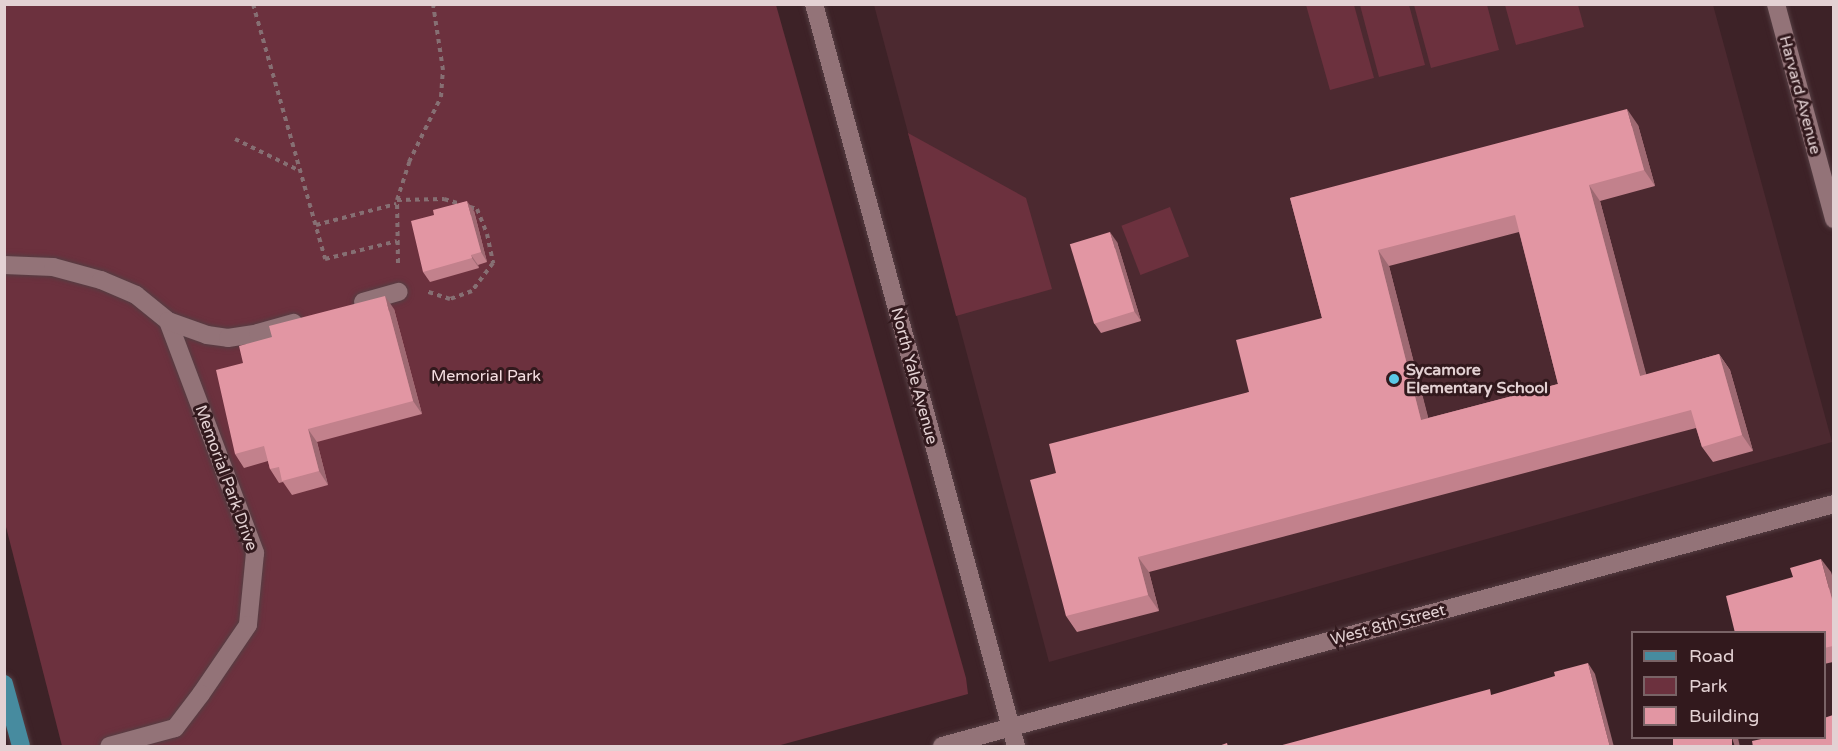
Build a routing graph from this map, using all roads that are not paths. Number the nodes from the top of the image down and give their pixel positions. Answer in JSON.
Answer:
{"nodes":[{"id":1,"x":814,"y":4,"type":"edge"},
{"id":2,"x":1776,"y":4,"type":"edge"},
{"id":3,"x":1833,"y":219,"type":"edge"},
{"id":4,"x":4,"y":265,"type":"edge"},
{"id":5,"x":399,"y":292,"type":"road end"},
{"id":6,"x":345,"y":308,"type":"edge"},
{"id":7,"x":313,"y":317,"type":"edge"},
{"id":8,"x":168,"y":321,"type":"junction"},
{"id":9,"x":1833,"y":504,"type":"edge"},
{"id":10,"x":4,"y":684,"type":"edge"},
{"id":11,"x":1011,"y":728,"type":"junction"},
{"id":12,"x":21,"y":747,"type":"edge"},
{"id":13,"x":108,"y":747,"type":"edge"},
{"id":14,"x":942,"y":747,"type":"edge"},
{"id":15,"x":1016,"y":747,"type":"edge"}],
"edges":[{"from":1,"to":11,"type":"street","name":"North Yale Avenue"},
{"from":2,"to":3,"type":"street","name":"Harvard Avenue"},
{"from":4,"to":8,"type":"street"},
{"from":5,"to":6,"type":"street"},
{"from":7,"to":8,"type":"street"},
{"from":8,"to":13,"type":"street","name":"Memorial Park Drive"},
{"from":9,"to":11,"type":"street","name":"West 8th Street"},
{"from":10,"to":12,"type":"main road"},
{"from":11,"to":14,"type":"street","name":"West 8th Street"},
{"from":11,"to":15,"type":"street","name":"North Yale Avenue"}]}
